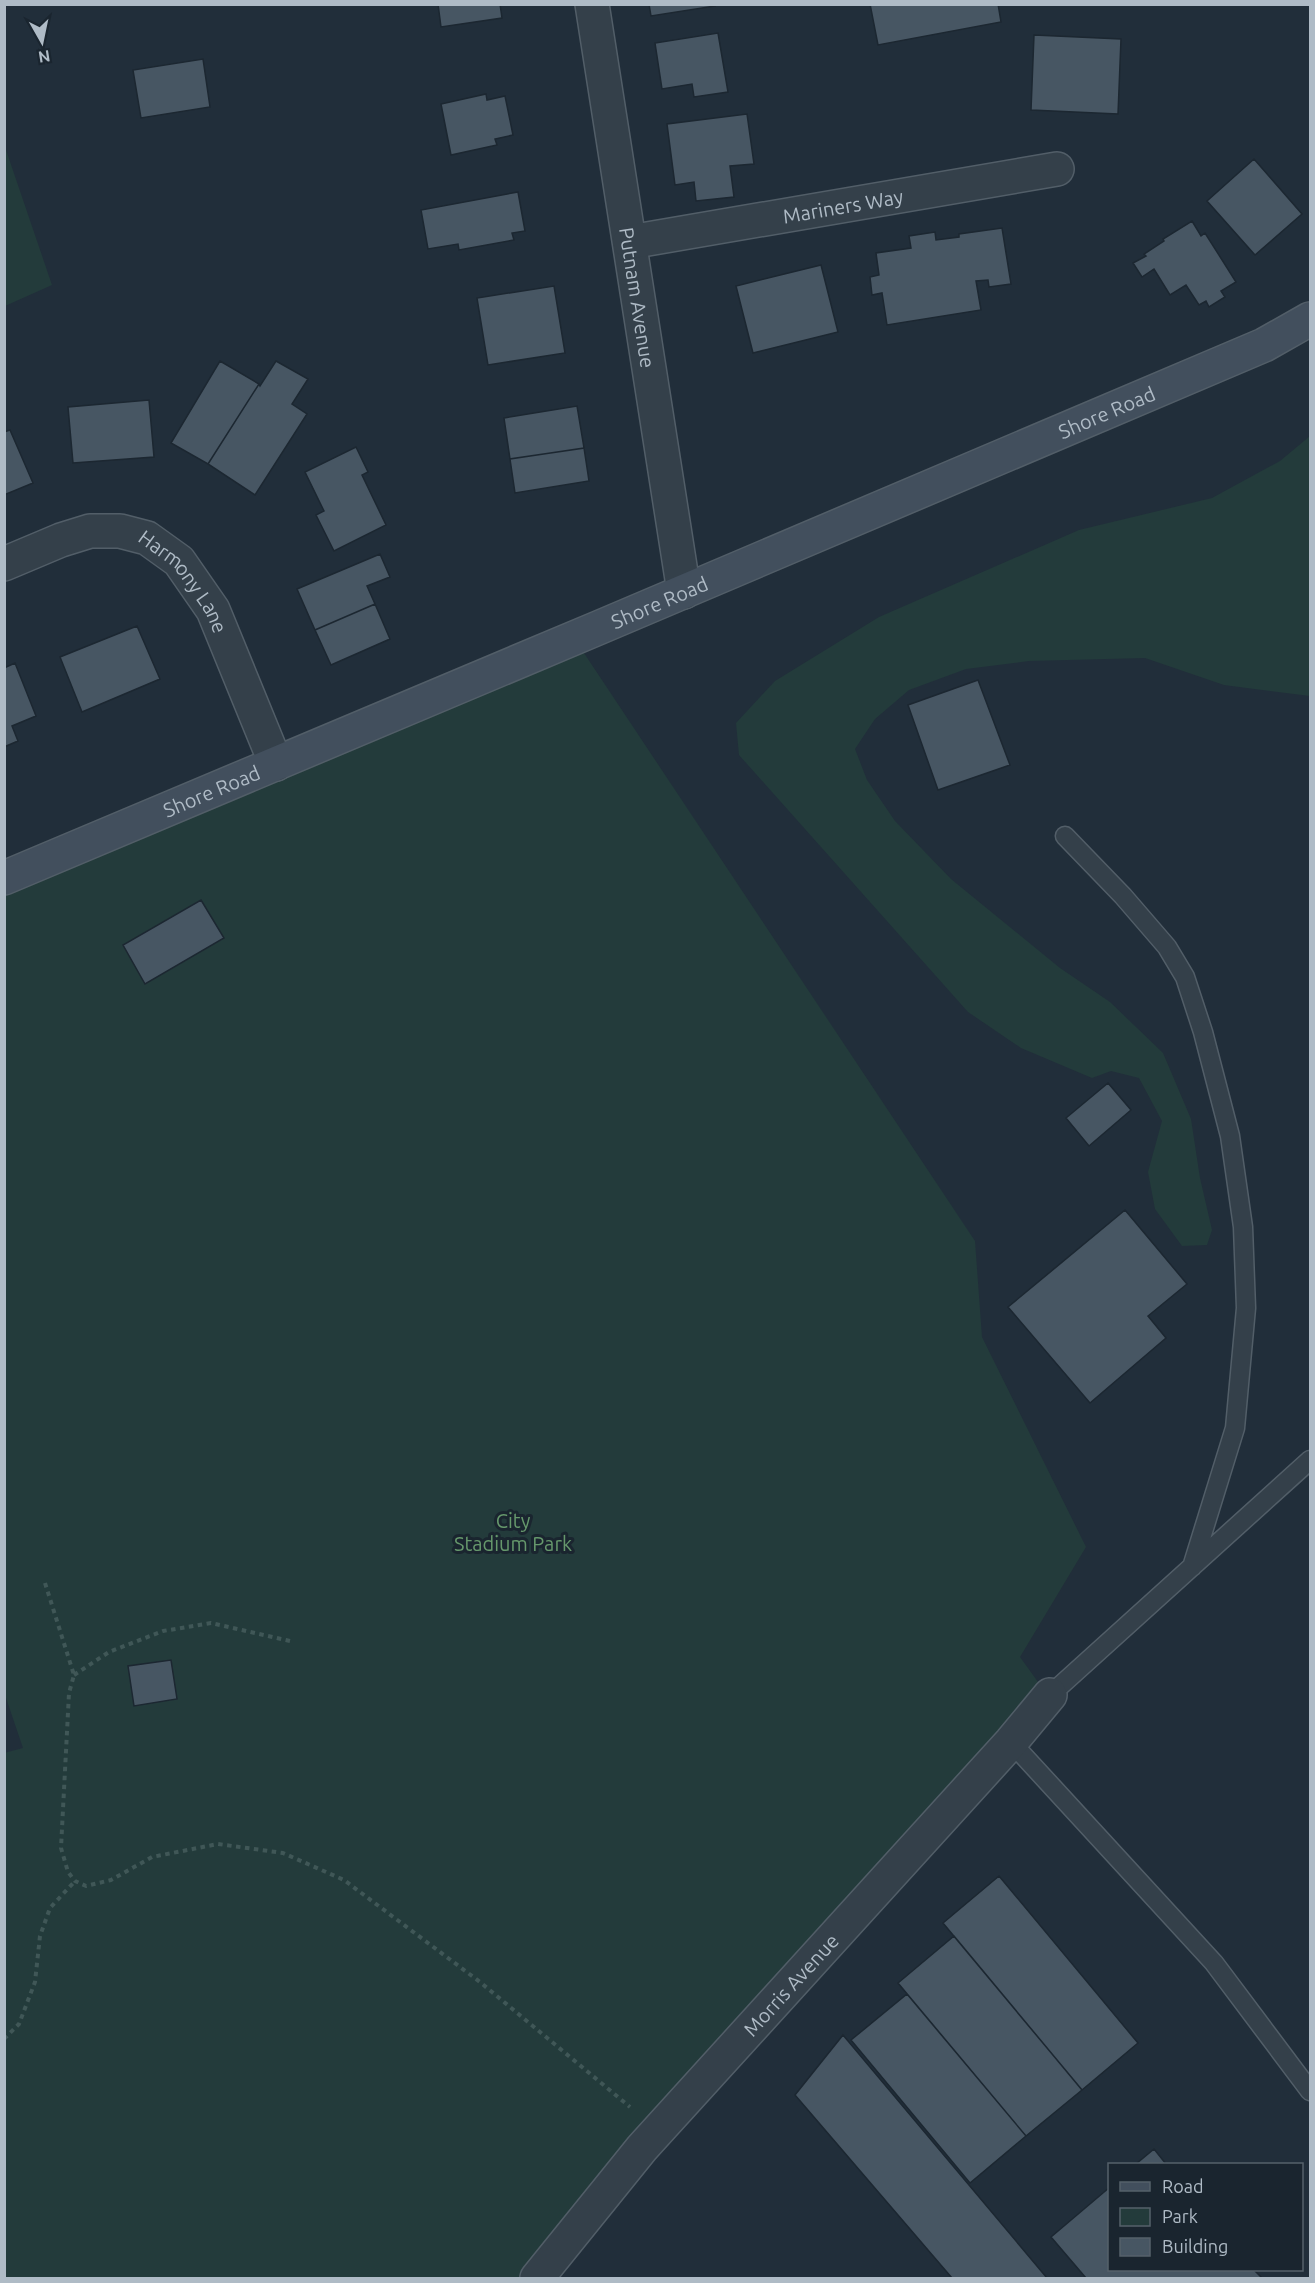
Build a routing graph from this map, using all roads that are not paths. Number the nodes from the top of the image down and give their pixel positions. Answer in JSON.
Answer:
{"nodes":[{"id":1,"x":592,"y":4,"type":"edge"},
{"id":2,"x":1057,"y":169,"type":"dead end"},
{"id":3,"x":630,"y":242,"type":"junction"},
{"id":4,"x":1311,"y":319,"type":"edge"},
{"id":5,"x":4,"y":564,"type":"edge"},
{"id":6,"x":684,"y":592,"type":"junction"},
{"id":7,"x":276,"y":764,"type":"junction"},
{"id":8,"x":1065,"y":836,"type":"dead end"},
{"id":9,"x":4,"y":878,"type":"edge"},
{"id":10,"x":1311,"y":1460,"type":"edge"},
{"id":11,"x":1192,"y":1567,"type":"junction"},
{"id":12,"x":1050,"y":1695,"type":"joint"},
{"id":13,"x":1011,"y":1742,"type":"junction"},
{"id":14,"x":1311,"y":2091,"type":"edge"},
{"id":15,"x":537,"y":2278,"type":"edge"}],
"edges":[{"from":1,"to":3,"type":"street","name":"Putnam Avenue"},
{"from":2,"to":3,"type":"street","name":"Mariners Way"},
{"from":3,"to":6,"type":"street","name":"Putnam Avenue"},
{"from":4,"to":6,"type":"main road","name":"Shore Road"},
{"from":5,"to":7,"type":"street","name":"Harmony Lane"},
{"from":6,"to":7,"type":"main road","name":"Shore Road"},
{"from":7,"to":9,"type":"main road","name":"Shore Road"},
{"from":8,"to":11,"type":"lane"},
{"from":10,"to":11,"type":"lane"},
{"from":11,"to":12,"type":"lane"},
{"from":12,"to":13,"type":"street","name":"Morris Avenue"},
{"from":13,"to":14,"type":"lane"},
{"from":13,"to":15,"type":"street","name":"Morris Avenue"}]}
